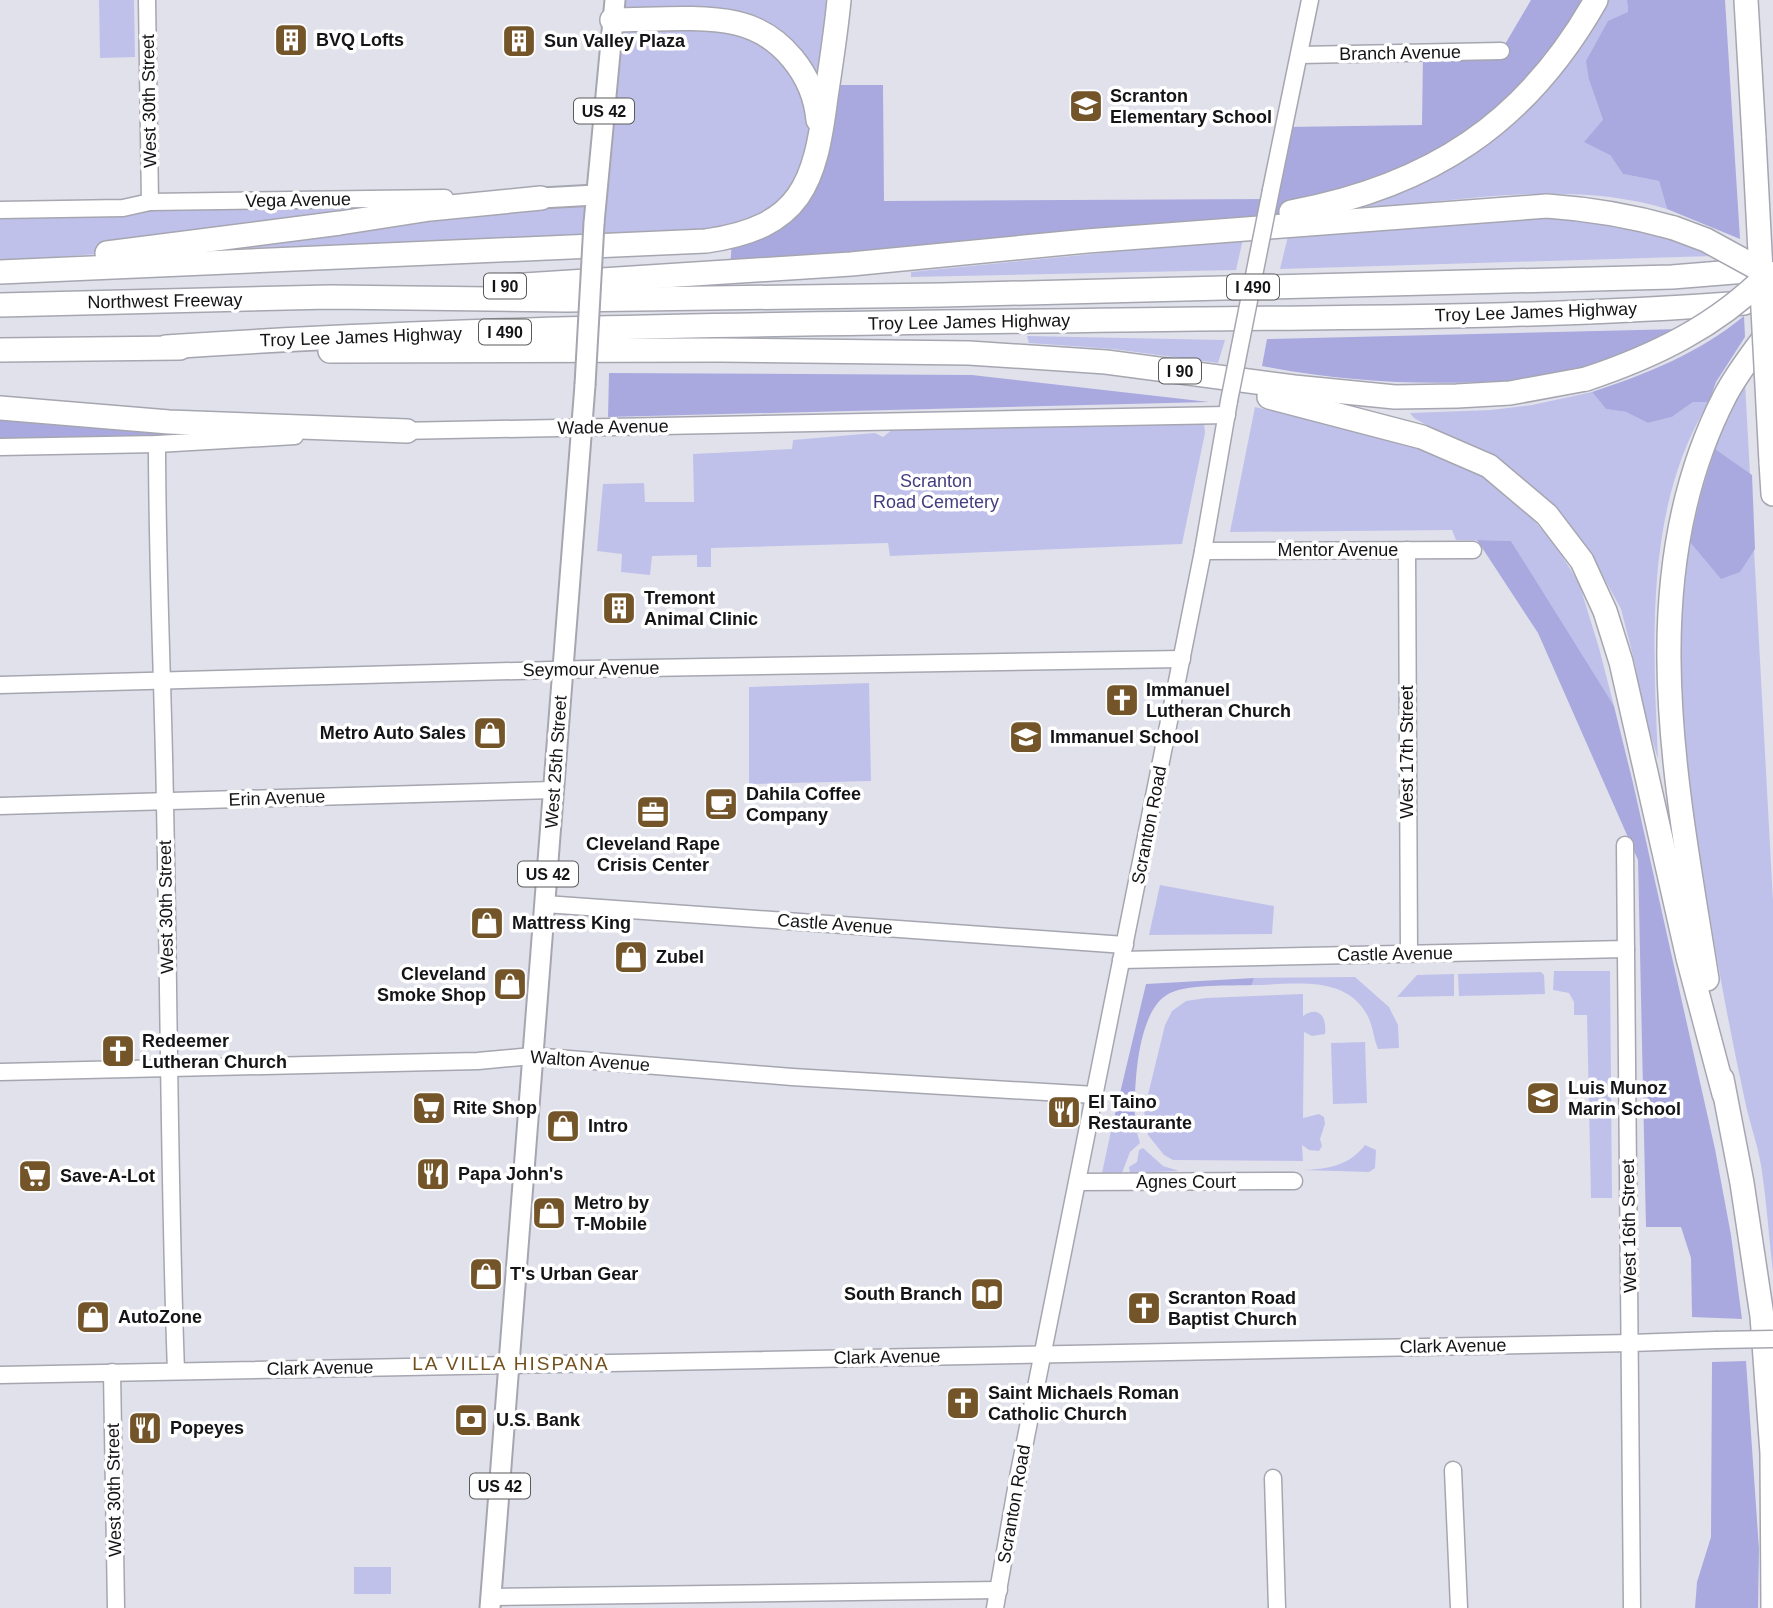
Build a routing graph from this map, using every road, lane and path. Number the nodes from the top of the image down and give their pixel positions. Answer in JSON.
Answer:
{"nodes":[{"id":1,"x":148,"y":0,"type":"edge"},
{"id":2,"x":839,"y":0,"type":"edge"},
{"id":3,"x":1310,"y":0,"type":"edge"},
{"id":4,"x":1597,"y":0,"type":"edge"},
{"id":5,"x":1746,"y":0,"type":"edge"},
{"id":6,"x":613,"y":10,"type":"edge"},
{"id":7,"x":1501,"y":51,"type":"dead end"},
{"id":8,"x":1300,"y":55,"type":"junction"},
{"id":9,"x":820,"y":145,"type":"junction"},
{"id":10,"x":597,"y":195,"type":"junction"},
{"id":11,"x":541,"y":198,"type":"junction"},
{"id":12,"x":150,"y":202,"type":"junction"},
{"id":13,"x":0,"y":210,"type":"edge"},
{"id":14,"x":1087,"y":241,"type":"junction"},
{"id":15,"x":0,"y":262,"type":"edge"},
{"id":16,"x":1773,"y":268,"type":"edge"},
{"id":17,"x":0,"y":272,"type":"edge"},
{"id":18,"x":1773,"y":276,"type":"edge"},
{"id":19,"x":330,"y":297,"type":"junction"},
{"id":20,"x":1773,"y":301,"type":"edge"},
{"id":21,"x":0,"y":305,"type":"edge"},
{"id":22,"x":1773,"y":326,"type":"edge"},
{"id":23,"x":166,"y":347,"type":"junction"},
{"id":24,"x":0,"y":351,"type":"edge"},
{"id":25,"x":772,"y":351,"type":"junction"},
{"id":26,"x":0,"y":408,"type":"edge"},
{"id":27,"x":1228,"y":408,"type":"junction"},
{"id":28,"x":581,"y":427,"type":"junction"},
{"id":29,"x":407,"y":430,"type":"junction"},
{"id":30,"x":157,"y":444,"type":"junction"},
{"id":31,"x":0,"y":447,"type":"edge"},
{"id":32,"x":1773,"y":494,"type":"edge"},
{"id":33,"x":1407,"y":550,"type":"junction"},
{"id":34,"x":1473,"y":550,"type":"dead end"},
{"id":35,"x":1203,"y":551,"type":"junction"},
{"id":36,"x":1182,"y":659,"type":"junction"},
{"id":37,"x":563,"y":669,"type":"junction"},
{"id":38,"x":160,"y":682,"type":"junction"},
{"id":39,"x":0,"y":685,"type":"edge"},
{"id":40,"x":554,"y":790,"type":"junction"},
{"id":41,"x":165,"y":801,"type":"junction"},
{"id":42,"x":0,"y":806,"type":"edge"},
{"id":43,"x":1626,"y":845,"type":"dead end"},
{"id":44,"x":545,"y":904,"type":"junction"},
{"id":45,"x":1626,"y":949,"type":"junction"},
{"id":46,"x":1123,"y":952,"type":"junction"},
{"id":47,"x":1409,"y":953,"type":"junction"},
{"id":48,"x":532,"y":1056,"type":"junction"},
{"id":49,"x":168,"y":1067,"type":"junction"},
{"id":50,"x":0,"y":1072,"type":"edge"},
{"id":51,"x":1724,"y":1094,"type":"junction"},
{"id":52,"x":1095,"y":1095,"type":"junction"},
{"id":53,"x":1294,"y":1181,"type":"dead end"},
{"id":54,"x":1078,"y":1182,"type":"junction"},
{"id":55,"x":1773,"y":1339,"type":"edge"},
{"id":56,"x":1631,"y":1343,"type":"junction"},
{"id":57,"x":1043,"y":1353,"type":"junction"},
{"id":58,"x":510,"y":1364,"type":"junction"},
{"id":59,"x":176,"y":1371,"type":"junction"},
{"id":60,"x":112,"y":1372,"type":"junction"},
{"id":61,"x":0,"y":1375,"type":"edge"},
{"id":62,"x":1453,"y":1470,"type":"dead end"},
{"id":63,"x":1273,"y":1478,"type":"dead end"},
{"id":64,"x":999,"y":1590,"type":"junction"},
{"id":65,"x":490,"y":1603,"type":"edge"},
{"id":66,"x":116,"y":1608,"type":"edge"},
{"id":67,"x":995,"y":1608,"type":"edge"},
{"id":68,"x":1277,"y":1608,"type":"edge"},
{"id":69,"x":1458,"y":1608,"type":"edge"},
{"id":70,"x":1632,"y":1608,"type":"edge"},
{"id":71,"x":1773,"y":1608,"type":"edge"}],
"edges":[{"from":1,"to":12,"type":"street","name":"West 30th Street"},
{"from":2,"to":9,"type":"highway"},
{"from":3,"to":8,"type":"street","name":"Scranton Road"},
{"from":4,"to":14,"type":"highway","number":"I 90"},
{"from":5,"to":32,"type":"highway","bridge":true},
{"from":6,"to":9,"type":"highway"},
{"from":6,"to":10,"type":"main road","name":"West 25th Street","number":"US 42"},
{"from":7,"to":8,"type":"street","name":"Branch Avenue"},
{"from":8,"to":27,"type":"street","name":"Scranton Road","bridge":true},
{"from":9,"to":17,"type":"highway"},
{"from":10,"to":11,"type":"main road","name":"Vega Avenue"},
{"from":10,"to":28,"type":"main road","name":"West 25th Street","number":"US 42","bridge":true},
{"from":11,"to":12,"type":"street","name":"Vega Avenue"},
{"from":11,"to":15,"type":"highway"},
{"from":12,"to":13,"type":"street","name":"Vega Avenue"},
{"from":14,"to":18,"type":"highway","bridge":true},
{"from":14,"to":19,"type":"highway","number":"I 90"},
{"from":16,"to":19,"type":"highway","name":"Troy Lee James Highway","number":"I 490"},
{"from":16,"to":25,"type":"highway","number":"I 90","bridge":true},
{"from":19,"to":21,"type":"highway","name":"Northwest Freeway","number":"I 90"},
{"from":20,"to":23,"type":"highway","name":"Troy Lee James Highway","number":"I 490"},
{"from":22,"to":51,"type":"highway"},
{"from":23,"to":24,"type":"highway","number":"I 90"},
{"from":23,"to":25,"type":"highway","number":"I 90"},
{"from":25,"to":51,"type":"highway"},
{"from":26,"to":29,"type":"highway"},
{"from":27,"to":28,"type":"street","name":"Wade Avenue"},
{"from":27,"to":35,"type":"street","name":"Scranton Road"},
{"from":28,"to":29,"type":"street","name":"Wade Avenue"},
{"from":28,"to":37,"type":"main road","name":"West 25th Street","number":"US 42"},
{"from":29,"to":30,"type":"street","name":"Wade Avenue"},
{"from":30,"to":31,"type":"street","name":"Wade Avenue"},
{"from":30,"to":38,"type":"street","name":"West 30th Street"},
{"from":33,"to":34,"type":"street","name":"Mentor Avenue"},
{"from":33,"to":35,"type":"street","name":"Mentor Avenue"},
{"from":33,"to":47,"type":"street","name":"West 17th Street"},
{"from":35,"to":36,"type":"street","name":"Scranton Road"},
{"from":36,"to":37,"type":"street","name":"Seymour Avenue"},
{"from":36,"to":46,"type":"street","name":"Scranton Road"},
{"from":37,"to":38,"type":"street","name":"Seymour Avenue"},
{"from":37,"to":40,"type":"main road","name":"West 25th Street","number":"US 42"},
{"from":38,"to":39,"type":"street","name":"Seymour Avenue"},
{"from":38,"to":41,"type":"street","name":"West 30th Street"},
{"from":40,"to":41,"type":"street","name":"Erin Avenue"},
{"from":40,"to":44,"type":"main road","name":"West 25th Street","number":"US 42"},
{"from":41,"to":42,"type":"street","name":"Erin Avenue"},
{"from":41,"to":49,"type":"street","name":"West 30th Street"},
{"from":43,"to":45,"type":"street","name":"West 16th Street"},
{"from":44,"to":46,"type":"street","name":"Castle Avenue"},
{"from":44,"to":48,"type":"main road","name":"West 25th Street","number":"US 42"},
{"from":45,"to":47,"type":"street","name":"Castle Avenue"},
{"from":45,"to":56,"type":"street","name":"West 16th Street"},
{"from":46,"to":47,"type":"street","name":"Castle Avenue"},
{"from":46,"to":52,"type":"street","name":"Scranton Road"},
{"from":48,"to":49,"type":"street","name":"Walton Avenue"},
{"from":48,"to":52,"type":"street","name":"Walton Avenue"},
{"from":48,"to":58,"type":"main road","name":"West 25th Street","number":"US 42"},
{"from":49,"to":50,"type":"street","name":"Walton Avenue"},
{"from":49,"to":59,"type":"street","name":"West 30th Street"},
{"from":51,"to":71,"type":"highway"},
{"from":52,"to":54,"type":"street","name":"Scranton Road"},
{"from":53,"to":54,"type":"street","name":"Agnes Court"},
{"from":54,"to":57,"type":"street","name":"Scranton Road"},
{"from":55,"to":56,"type":"street","name":"Clark Avenue","bridge":true},
{"from":56,"to":57,"type":"street","name":"Clark Avenue"},
{"from":56,"to":70,"type":"street","name":"West 16th Street"},
{"from":57,"to":58,"type":"street","name":"Clark Avenue"},
{"from":57,"to":64,"type":"street","name":"Scranton Road"},
{"from":58,"to":59,"type":"street","name":"Clark Avenue"},
{"from":58,"to":65,"type":"main road","name":"West 25th Street","number":"US 42"},
{"from":59,"to":60,"type":"street","name":"Clark Avenue"},
{"from":60,"to":61,"type":"street","name":"Clark Avenue"},
{"from":60,"to":66,"type":"street","name":"West 30th Street"},
{"from":62,"to":69,"type":"street"},
{"from":63,"to":68,"type":"street"},
{"from":64,"to":65,"type":"street"},
{"from":64,"to":67,"type":"street","name":"Scranton Road"}]}
